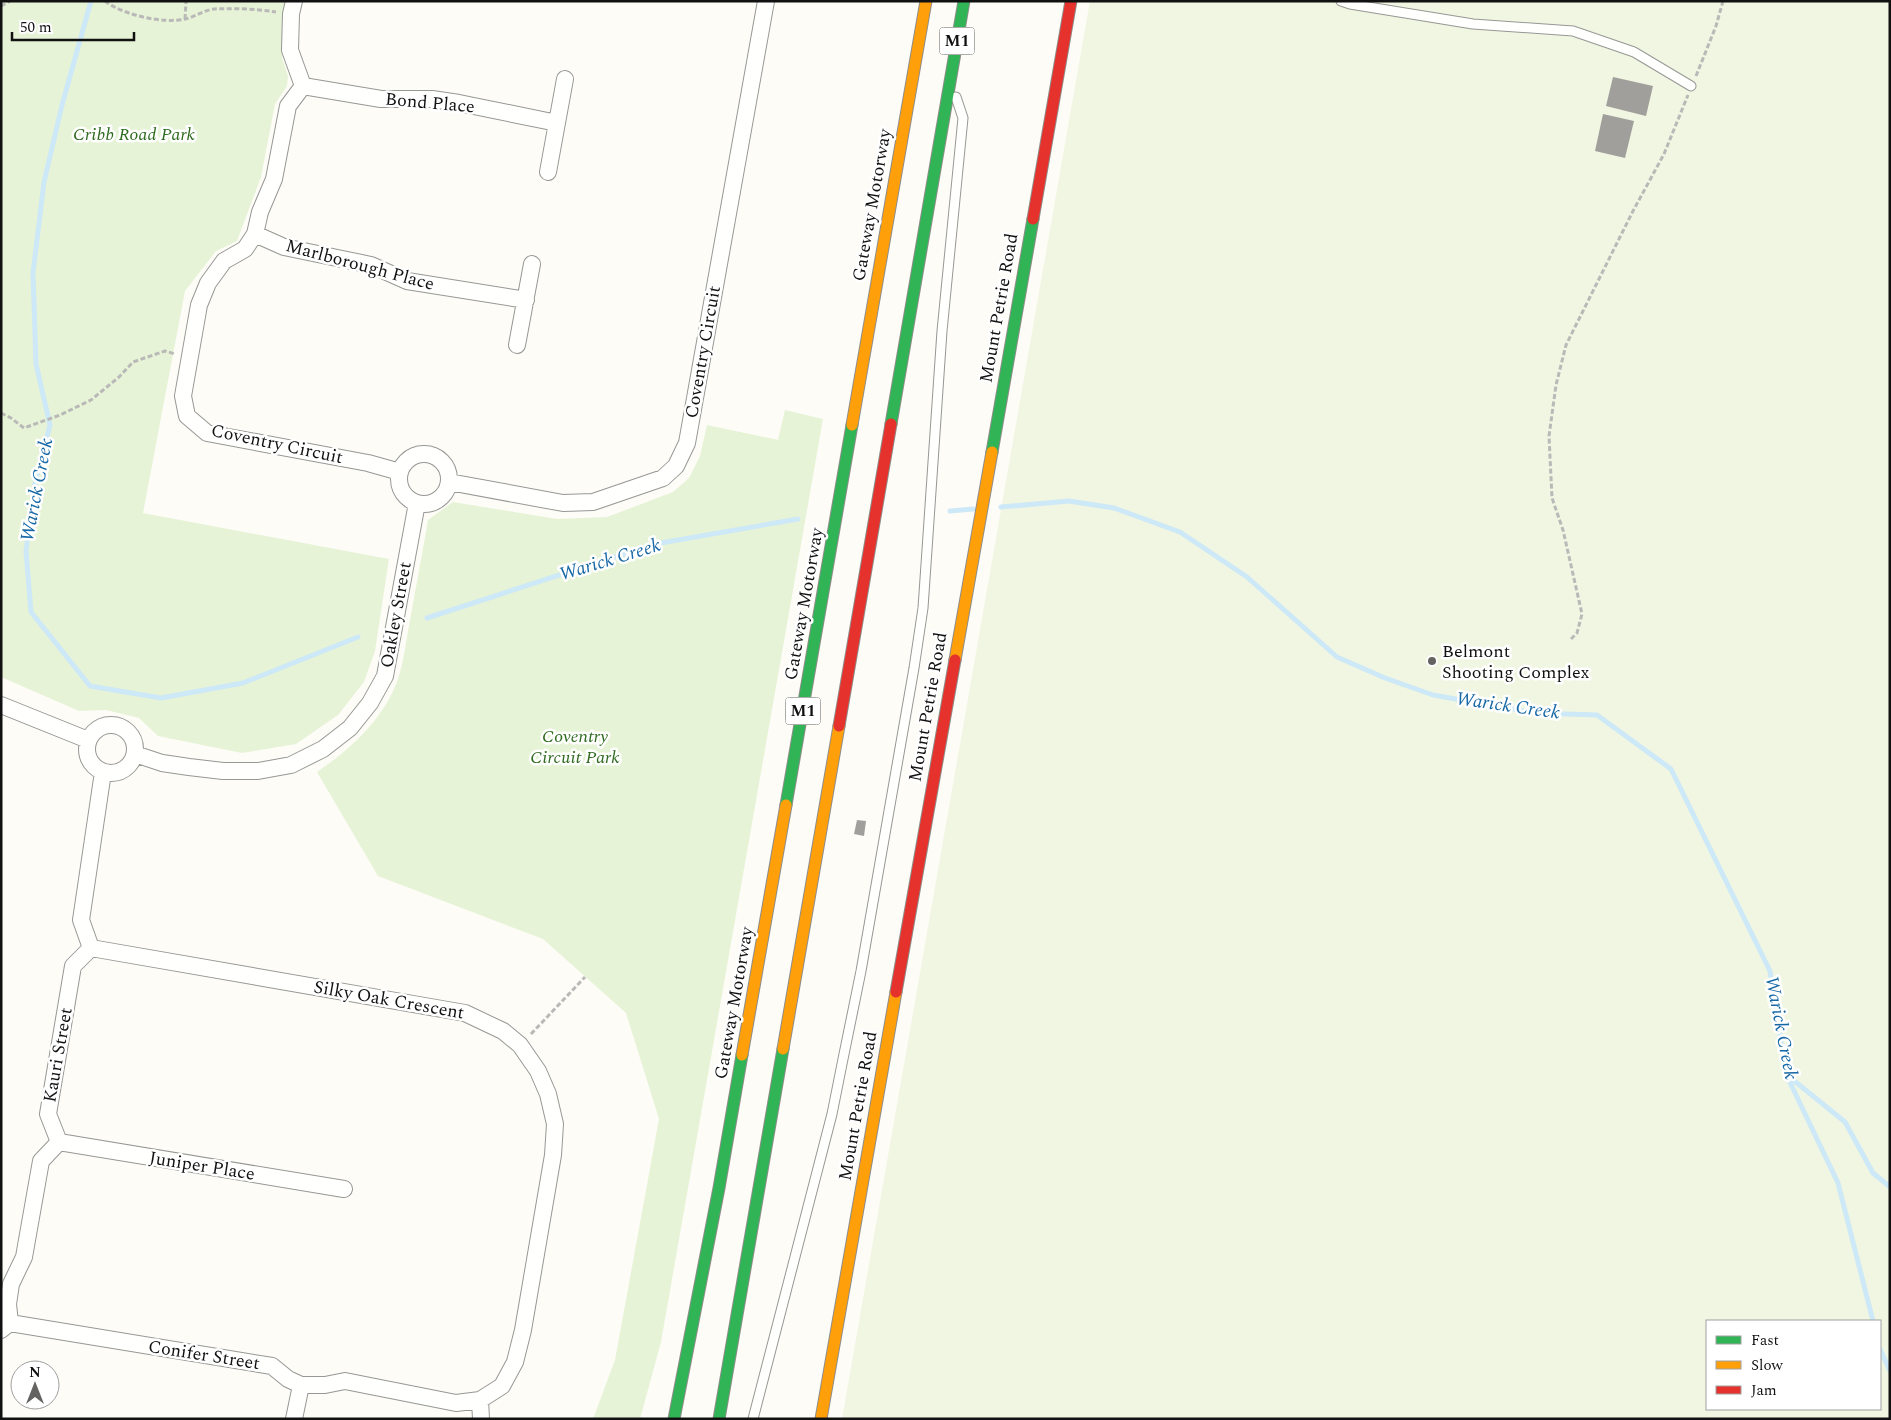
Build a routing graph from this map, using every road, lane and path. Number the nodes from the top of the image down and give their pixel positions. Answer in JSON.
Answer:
{"nodes":[{"id":1,"x":10,"y":1,"type":"edge"},
{"id":2,"x":105,"y":1,"type":"edge"},
{"id":3,"x":186,"y":1,"type":"edge"},
{"id":4,"x":766,"y":1,"type":"edge"},
{"id":5,"x":926,"y":1,"type":"edge"},
{"id":6,"x":964,"y":1,"type":"edge"},
{"id":7,"x":1071,"y":1,"type":"edge"},
{"id":8,"x":1341,"y":1,"type":"edge"},
{"id":9,"x":1723,"y":1,"type":"edge"},
{"id":10,"x":1,"y":6,"type":"edge"},
{"id":11,"x":293,"y":8,"type":"edge"},
{"id":12,"x":185,"y":19,"type":"junction"},
{"id":13,"x":565,"y":79,"type":"dead end"},
{"id":14,"x":949,"y":81,"type":"junction"},
{"id":15,"x":302,"y":86,"type":"junction"},
{"id":16,"x":1691,"y":86,"type":"junction"},
{"id":17,"x":557,"y":122,"type":"junction"},
{"id":18,"x":548,"y":172,"type":"dead end"},
{"id":19,"x":255,"y":234,"type":"junction"},
{"id":20,"x":532,"y":264,"type":"dead end"},
{"id":21,"x":526,"y":300,"type":"junction"},
{"id":22,"x":517,"y":345,"type":"dead end"},
{"id":23,"x":190,"y":358,"type":"junction"},
{"id":24,"x":1,"y":413,"type":"edge"},
{"id":25,"x":400,"y":472,"type":"junction"},
{"id":26,"x":449,"y":482,"type":"junction"},
{"id":27,"x":417,"y":503,"type":"junction"},
{"id":28,"x":1571,"y":639,"type":"dead end"},
{"id":29,"x":1,"y":705,"type":"edge"},
{"id":30,"x":88,"y":740,"type":"junction"},
{"id":31,"x":135,"y":754,"type":"junction"},
{"id":32,"x":103,"y":772,"type":"junction"},
{"id":33,"x":91,"y":948,"type":"junction"},
{"id":34,"x":585,"y":977,"type":"dead end"},
{"id":35,"x":520,"y":1046,"type":"junction"},
{"id":36,"x":59,"y":1142,"type":"junction"},
{"id":37,"x":344,"y":1189,"type":"dead end"},
{"id":38,"x":6,"y":1326,"type":"edge"},
{"id":39,"x":301,"y":1385,"type":"junction"},
{"id":40,"x":480,"y":1400,"type":"junction"},
{"id":41,"x":294,"y":1419,"type":"edge"},
{"id":42,"x":481,"y":1419,"type":"edge"},
{"id":43,"x":674,"y":1419,"type":"edge"},
{"id":44,"x":719,"y":1419,"type":"edge"},
{"id":45,"x":753,"y":1419,"type":"edge"},
{"id":46,"x":821,"y":1419,"type":"edge"}],
"edges":[{"from":1,"to":10,"type":"path"},
{"from":2,"to":12,"type":"path"},
{"from":3,"to":12,"type":"path"},
{"from":4,"to":26,"type":"street","name":"Coventry Circuit"},
{"from":5,"to":43,"type":"main road","name":"Gateway Motorway","number":"M1"},
{"from":6,"to":14,"type":"main road","number":"M1"},
{"from":7,"to":46,"type":"main road","name":"Mount Petrie Road"},
{"from":8,"to":16,"type":"lane"},
{"from":9,"to":16,"type":"path"},
{"from":11,"to":12,"type":"path"},
{"from":11,"to":15,"type":"street"},
{"from":13,"to":17,"type":"street"},
{"from":14,"to":44,"type":"main road","number":"M1"},
{"from":14,"to":45,"type":"lane"},
{"from":15,"to":17,"type":"street","name":"Bond Place"},
{"from":15,"to":19,"type":"street","name":"Coventry Circuit"},
{"from":16,"to":28,"type":"path"},
{"from":17,"to":18,"type":"street"},
{"from":19,"to":21,"type":"street","name":"Marlborough Place"},
{"from":19,"to":23,"type":"street","name":"Coventry Circuit"},
{"from":20,"to":21,"type":"street"},
{"from":21,"to":22,"type":"street"},
{"from":23,"to":24,"type":"path"},
{"from":23,"to":25,"type":"street","name":"Coventry Circuit"},
{"from":25,"to":26,"type":"street"},
{"from":25,"to":27,"type":"street"},
{"from":26,"to":27,"type":"street"},
{"from":27,"to":31,"type":"street","name":"Oakley Street"},
{"from":29,"to":30,"type":"street"},
{"from":30,"to":31,"type":"street"},
{"from":30,"to":32,"type":"street"},
{"from":31,"to":32,"type":"street"},
{"from":32,"to":33,"type":"street"},
{"from":33,"to":35,"type":"street","name":"Silky Oak Crescent"},
{"from":33,"to":36,"type":"street","name":"Kauri Street"},
{"from":34,"to":35,"type":"path"},
{"from":35,"to":40,"type":"street","name":"Silky Oak Crescent"},
{"from":36,"to":37,"type":"street","name":"Juniper Place"},
{"from":36,"to":38,"type":"street"},
{"from":38,"to":39,"type":"street","name":"Conifer Street"},
{"from":39,"to":40,"type":"street"},
{"from":39,"to":41,"type":"street"},
{"from":40,"to":42,"type":"street"}]}
